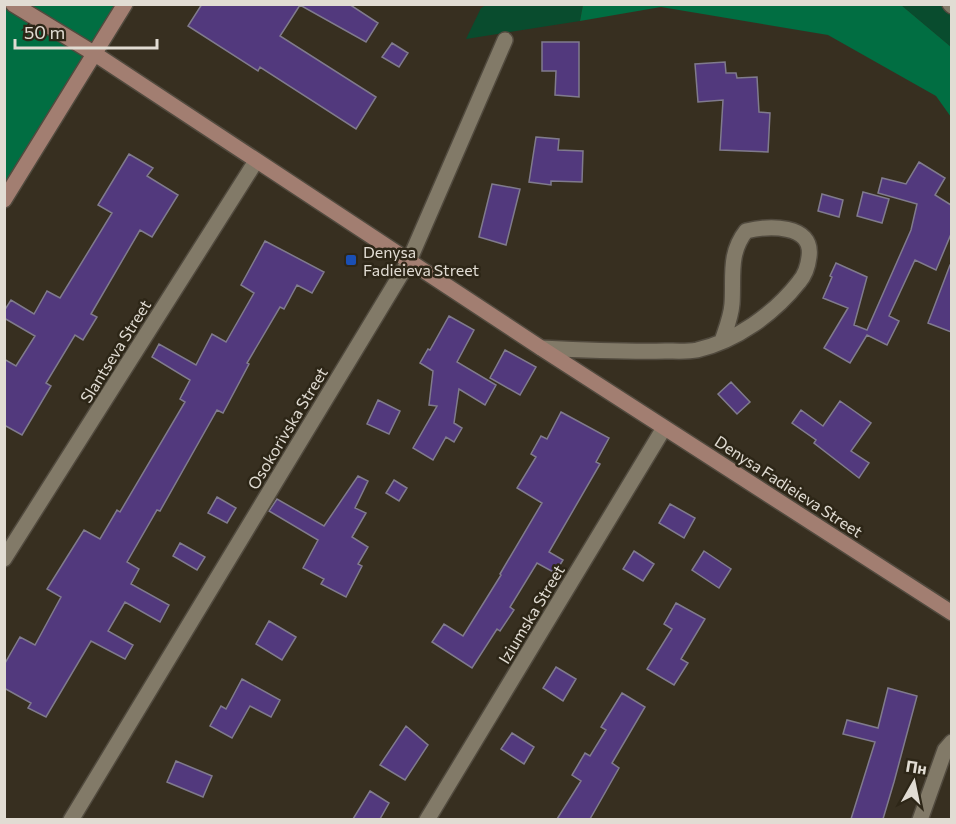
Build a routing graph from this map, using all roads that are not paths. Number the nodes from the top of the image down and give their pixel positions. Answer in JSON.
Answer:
{"nodes":[{"id":1,"x":13,"y":4,"type":"edge"},
{"id":2,"x":125,"y":4,"type":"edge"},
{"id":3,"x":504,"y":40,"type":"dead end"},
{"id":4,"x":95,"y":54,"type":"junction"},
{"id":5,"x":256,"y":161,"type":"junction"},
{"id":6,"x":4,"y":200,"type":"edge"},
{"id":7,"x":409,"y":261,"type":"junction"},
{"id":8,"x":722,"y":341,"type":"junction"},
{"id":9,"x":541,"y":348,"type":"junction"},
{"id":10,"x":664,"y":428,"type":"junction"},
{"id":11,"x":4,"y":559,"type":"edge"},
{"id":12,"x":951,"y":613,"type":"edge"},
{"id":13,"x":951,"y":742,"type":"edge"},
{"id":14,"x":71,"y":819,"type":"edge"},
{"id":15,"x":427,"y":819,"type":"edge"},
{"id":16,"x":920,"y":819,"type":"edge"}],
"edges":[{"from":1,"to":4,"type":"street","name":"Denysa Fadieieva Street"},
{"from":2,"to":4,"type":"street"},
{"from":3,"to":7,"type":"street","name":"Osokorivska Street"},
{"from":4,"to":5,"type":"street","name":"Denysa Fadieieva Street"},
{"from":4,"to":6,"type":"street"},
{"from":5,"to":7,"type":"street","name":"Denysa Fadieieva Street"},
{"from":5,"to":11,"type":"street","name":"Slantseva Street"},
{"from":7,"to":9,"type":"street","name":"Denysa Fadieieva Street"},
{"from":7,"to":14,"type":"street","name":"Osokorivska Street"},
{"from":8,"to":8,"type":"street"},
{"from":8,"to":9,"type":"street"},
{"from":9,"to":10,"type":"street","name":"Denysa Fadieieva Street"},
{"from":10,"to":12,"type":"street","name":"Denysa Fadieieva Street"},
{"from":10,"to":15,"type":"street","name":"Iziumska Street"},
{"from":13,"to":16,"type":"street"}]}
